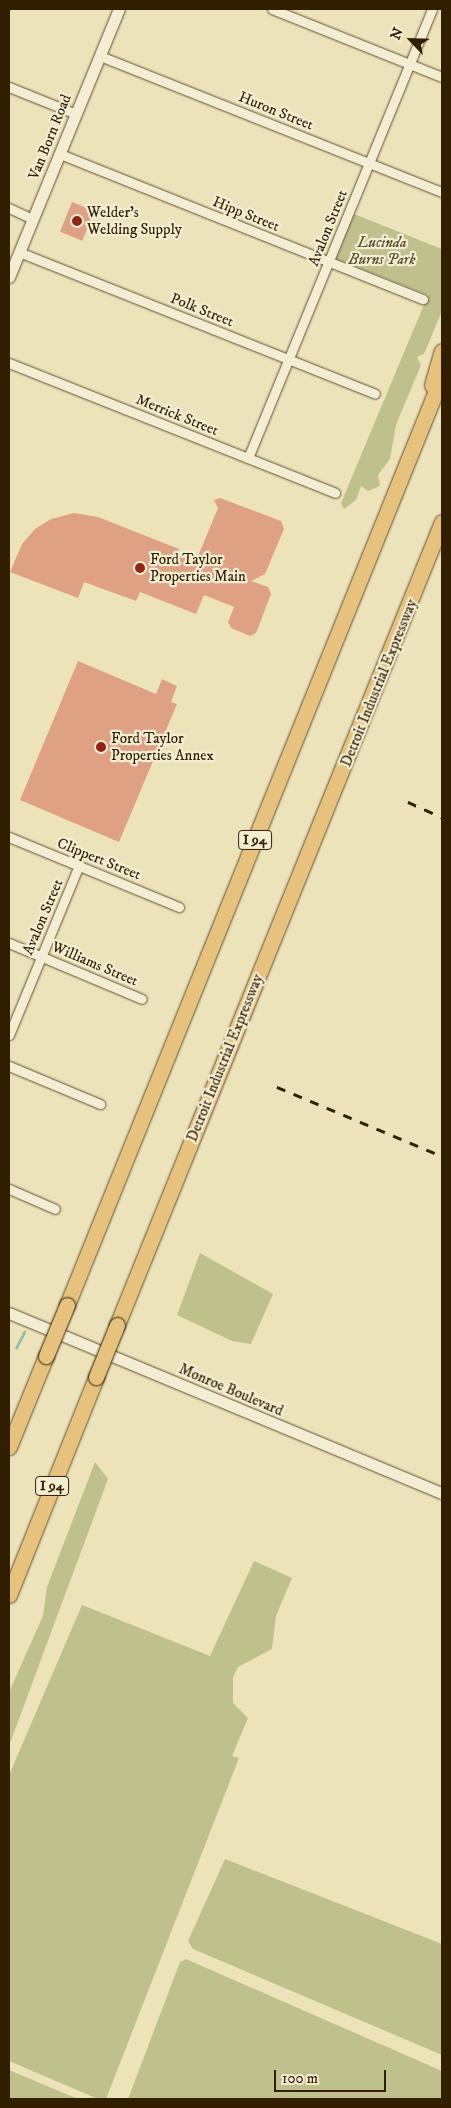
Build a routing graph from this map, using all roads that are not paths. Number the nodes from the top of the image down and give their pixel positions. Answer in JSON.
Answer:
{"nodes":[{"id":1,"x":119,"y":9,"type":"edge"},
{"id":2,"x":272,"y":9,"type":"edge"},
{"id":3,"x":432,"y":9,"type":"edge"},
{"id":4,"x":100,"y":56,"type":"junction"},
{"id":5,"x":410,"y":64,"type":"junction"},
{"id":6,"x":442,"y":77,"type":"edge"},
{"id":7,"x":9,"y":87,"type":"edge"},
{"id":8,"x":76,"y":114,"type":"junction"},
{"id":9,"x":60,"y":154,"type":"junction"},
{"id":10,"x":369,"y":163,"type":"junction"},
{"id":11,"x":442,"y":192,"type":"edge"},
{"id":12,"x":9,"y":208,"type":"edge"},
{"id":13,"x":33,"y":219,"type":"junction"},
{"id":14,"x":19,"y":252,"type":"junction"},
{"id":15,"x":329,"y":262,"type":"junction"},
{"id":16,"x":9,"y":277,"type":"edge"},
{"id":17,"x":423,"y":299,"type":"dead end"},
{"id":18,"x":442,"y":351,"type":"edge"},
{"id":19,"x":289,"y":360,"type":"junction"},
{"id":20,"x":9,"y":363,"type":"edge"},
{"id":21,"x":442,"y":376,"type":"edge"},
{"id":22,"x":375,"y":394,"type":"dead end"},
{"id":23,"x":416,"y":442,"type":"junction"},
{"id":24,"x":248,"y":458,"type":"junction"},
{"id":25,"x":335,"y":493,"type":"dead end"},
{"id":26,"x":442,"y":522,"type":"edge"},
{"id":27,"x":442,"y":544,"type":"edge"},
{"id":28,"x":410,"y":610,"type":"junction"},
{"id":29,"x":9,"y":837,"type":"edge"},
{"id":30,"x":79,"y":866,"type":"junction"},
{"id":31,"x":179,"y":907,"type":"dead end"},
{"id":32,"x":9,"y":943,"type":"edge"},
{"id":33,"x":41,"y":957,"type":"junction"},
{"id":34,"x":142,"y":999,"type":"dead end"},
{"id":35,"x":9,"y":1035,"type":"edge"},
{"id":36,"x":9,"y":1066,"type":"edge"},
{"id":37,"x":100,"y":1104,"type":"dead end"},
{"id":38,"x":9,"y":1189,"type":"edge"},
{"id":39,"x":55,"y":1209,"type":"dead end"},
{"id":40,"x":9,"y":1313,"type":"edge"},
{"id":41,"x":9,"y":1447,"type":"edge"},
{"id":42,"x":442,"y":1493,"type":"edge"},
{"id":43,"x":9,"y":1595,"type":"edge"}],
"edges":[{"from":1,"to":4,"type":"street","name":"Van Born Road"},
{"from":2,"to":5,"type":"street"},
{"from":3,"to":5,"type":"street","name":"Avalon Street"},
{"from":4,"to":8,"type":"street","name":"Van Born Road"},
{"from":4,"to":10,"type":"street","name":"Huron Street"},
{"from":5,"to":6,"type":"street"},
{"from":5,"to":10,"type":"street","name":"Avalon Street"},
{"from":7,"to":8,"type":"street"},
{"from":8,"to":9,"type":"street","name":"Van Born Road"},
{"from":9,"to":13,"type":"street","name":"Van Born Road"},
{"from":9,"to":15,"type":"street","name":"Hipp Street"},
{"from":10,"to":11,"type":"street","name":"Huron Street"},
{"from":10,"to":15,"type":"street","name":"Avalon Street"},
{"from":12,"to":13,"type":"street"},
{"from":13,"to":14,"type":"street","name":"Van Born Road"},
{"from":14,"to":16,"type":"street","name":"Van Born Road"},
{"from":14,"to":19,"type":"street","name":"Polk Street"},
{"from":15,"to":17,"type":"street","name":"Hipp Street"},
{"from":15,"to":19,"type":"street","name":"Avalon Street"},
{"from":18,"to":23,"type":"highway"},
{"from":19,"to":22,"type":"street","name":"Polk Street"},
{"from":19,"to":24,"type":"street","name":"Avalon Street"},
{"from":20,"to":24,"type":"street","name":"Merrick Street"},
{"from":21,"to":23,"type":"highway","number":"I 94"},
{"from":23,"to":41,"type":"highway","number":"I 94","bridge":true},
{"from":24,"to":25,"type":"street","name":"Merrick Street"},
{"from":26,"to":28,"type":"highway","name":"Detroit Industrial Expressway","number":"I 94"},
{"from":27,"to":28,"type":"highway"},
{"from":28,"to":43,"type":"highway","name":"Detroit Industrial Expressway","number":"I 94","bridge":true},
{"from":29,"to":30,"type":"street","name":"Clippert Street"},
{"from":30,"to":31,"type":"street","name":"Clippert Street"},
{"from":30,"to":33,"type":"street","name":"Avalon Street"},
{"from":32,"to":33,"type":"street","name":"Williams Street"},
{"from":33,"to":34,"type":"street","name":"Williams Street"},
{"from":33,"to":35,"type":"street","name":"Avalon Street"},
{"from":36,"to":37,"type":"street"},
{"from":38,"to":39,"type":"street"},
{"from":40,"to":42,"type":"street","name":"Monroe Boulevard"}]}
